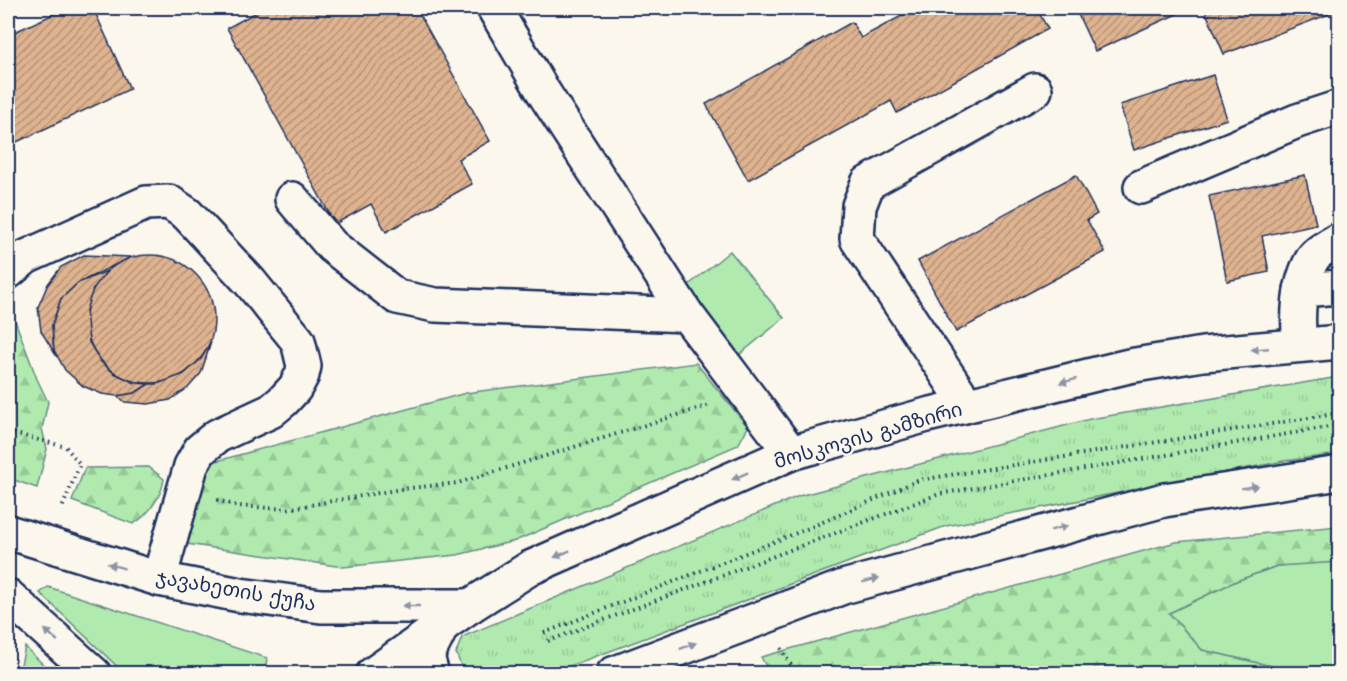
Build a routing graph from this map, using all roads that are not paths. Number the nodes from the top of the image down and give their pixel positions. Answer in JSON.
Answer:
{"nodes":[{"id":1,"x":494,"y":8,"type":"edge"},
{"id":2,"x":1035,"y":90,"type":"dead end"},
{"id":3,"x":1340,"y":107,"type":"edge"},
{"id":4,"x":1141,"y":187,"type":"dead end"},
{"id":5,"x":292,"y":199,"type":"dead end"},
{"id":6,"x":1340,"y":239,"type":"edge"},
{"id":7,"x":8,"y":272,"type":"edge"},
{"id":8,"x":1340,"y":286,"type":"edge"},
{"id":9,"x":1301,"y":290,"type":"junction"},
{"id":10,"x":687,"y":315,"type":"junction"},
{"id":11,"x":1340,"y":342,"type":"edge"},
{"id":12,"x":1299,"y":345,"type":"junction"},
{"id":13,"x":965,"y":406,"type":"junction"},
{"id":14,"x":791,"y":453,"type":"junction"},
{"id":15,"x":1340,"y":473,"type":"edge"},
{"id":16,"x":8,"y":532,"type":"edge"},
{"id":17,"x":159,"y":579,"type":"junction"},
{"id":18,"x":8,"y":596,"type":"edge"},
{"id":19,"x":470,"y":606,"type":"junction"},
{"id":20,"x":443,"y":624,"type":"junction"},
{"id":21,"x":94,"y":674,"type":"edge"},
{"id":22,"x":373,"y":674,"type":"edge"},
{"id":23,"x":432,"y":674,"type":"edge"},
{"id":24,"x":613,"y":674,"type":"edge"}],
"edges":[{"from":1,"to":10,"type":"main road"},
{"from":2,"to":13,"type":"main road"},
{"from":3,"to":4,"type":"main road"},
{"from":5,"to":10,"type":"main road"},
{"from":6,"to":9,"type":"main road"},
{"from":7,"to":17,"type":"main road"},
{"from":8,"to":9,"type":"main road"},
{"from":9,"to":12,"type":"main road"},
{"from":10,"to":14,"type":"main road"},
{"from":11,"to":12,"type":"main road","name":"მოსკოვის გამზირი"},
{"from":12,"to":13,"type":"main road","name":"მოსკოვის გამზირი","one_way":true},
{"from":13,"to":14,"type":"main road","name":"მოსკოვის გამზირი"},
{"from":14,"to":19,"type":"main road","name":"მოსკოვის გამზირი","one_way":true},
{"from":24,"to":15,"type":"main road","one_way":true},
{"from":17,"to":16,"type":"main road","name":"ჯავახეთის ქუჩა","one_way":true},
{"from":19,"to":17,"type":"main road","name":"ჯავახეთის ქუჩა","one_way":true},
{"from":21,"to":18,"type":"main road","one_way":true},
{"from":19,"to":20,"type":"main road","name":"მოსკოვის გამზირი"},
{"from":20,"to":22,"type":"main road","name":"მოსკოვის გამზირი"},
{"from":20,"to":23,"type":"main road"}]}
